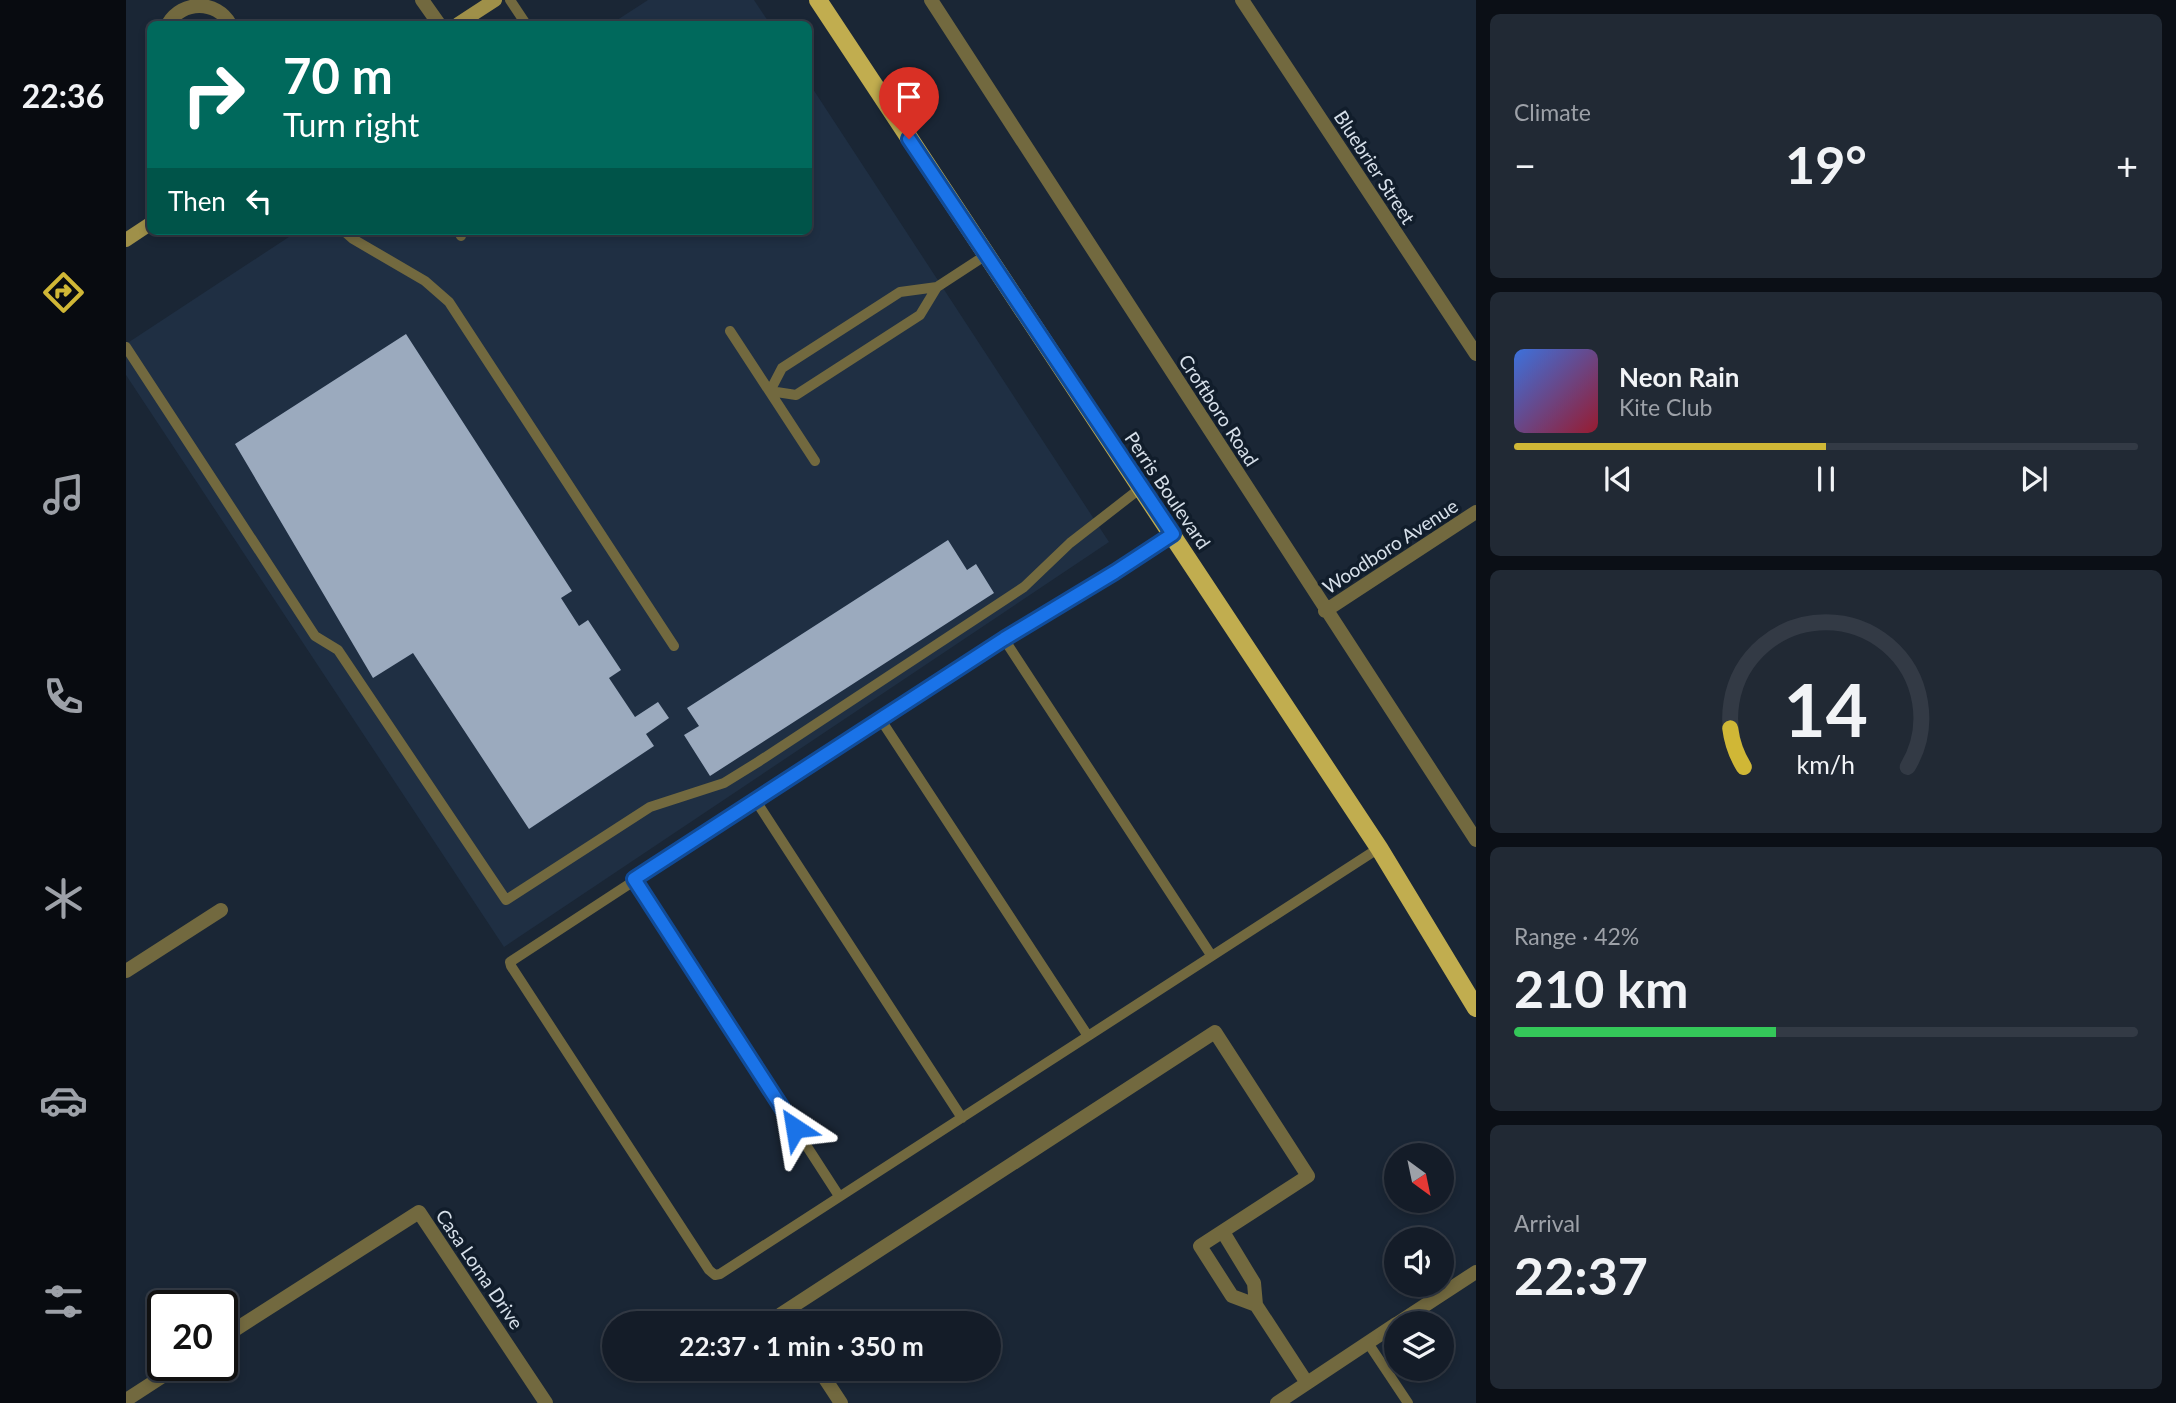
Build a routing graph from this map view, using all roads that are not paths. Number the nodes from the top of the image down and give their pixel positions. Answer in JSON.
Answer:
{"nodes":[{"id":1,"x":422,"y":0,"type":"edge"},
{"id":2,"x":495,"y":0,"type":"edge"},
{"id":3,"x":510,"y":0,"type":"edge"},
{"id":4,"x":818,"y":0,"type":"edge"},
{"id":5,"x":931,"y":0,"type":"edge"},
{"id":6,"x":1242,"y":0,"type":"edge"},
{"id":7,"x":176,"y":6,"type":"edge"},
{"id":8,"x":227,"y":21,"type":"edge"},
{"id":9,"x":437,"y":21,"type":"edge"},
{"id":10,"x":463,"y":21,"type":"edge"},
{"id":11,"x":524,"y":21,"type":"edge"},
{"id":12,"x":147,"y":226,"type":"edge"},
{"id":13,"x":348,"y":235,"type":"edge"},
{"id":14,"x":126,"y":240,"type":"edge"},
{"id":15,"x":986,"y":255,"type":"junction"},
{"id":16,"x":937,"y":287,"type":"junction"},
{"id":17,"x":730,"y":331,"type":"dead end"},
{"id":18,"x":126,"y":347,"type":"edge"},
{"id":19,"x":1476,"y":354,"type":"edge"},
{"id":20,"x":770,"y":391,"type":"junction"},
{"id":21,"x":815,"y":460,"type":"dead end"},
{"id":22,"x":1142,"y":487,"type":"junction"},
{"id":23,"x":1476,"y":512,"type":"edge"},
{"id":24,"x":1173,"y":534,"type":"junction"},
{"id":25,"x":1325,"y":611,"type":"junction"},
{"id":26,"x":1004,"y":639,"type":"junction"},
{"id":27,"x":674,"y":646,"type":"dead end"},
{"id":28,"x":881,"y":720,"type":"junction"},
{"id":29,"x":756,"y":801,"type":"junction"},
{"id":30,"x":1476,"y":840,"type":"edge"},
{"id":31,"x":1379,"y":848,"type":"junction"},
{"id":32,"x":634,"y":879,"type":"junction"},
{"id":33,"x":221,"y":910,"type":"dead end"},
{"id":34,"x":1211,"y":956,"type":"junction"},
{"id":35,"x":126,"y":971,"type":"edge"},
{"id":36,"x":1476,"y":1008,"type":"edge"},
{"id":37,"x":1088,"y":1036,"type":"junction"},
{"id":38,"x":962,"y":1118,"type":"junction"},
{"id":39,"x":839,"y":1196,"type":"junction"},
{"id":40,"x":1223,"y":1232,"type":"junction"},
{"id":41,"x":1476,"y":1272,"type":"edge"},
{"id":42,"x":1256,"y":1305,"type":"junction"},
{"id":43,"x":786,"y":1311,"type":"edge"},
{"id":44,"x":1417,"y":1311,"type":"edge"},
{"id":45,"x":238,"y":1328,"type":"edge"},
{"id":46,"x":1384,"y":1333,"type":"edge"},
{"id":47,"x":1368,"y":1343,"type":"junction"},
{"id":48,"x":155,"y":1381,"type":"edge"},
{"id":49,"x":827,"y":1381,"type":"edge"},
{"id":50,"x":1307,"y":1383,"type":"junction"},
{"id":51,"x":126,"y":1400,"type":"edge"},
{"id":52,"x":546,"y":1403,"type":"edge"},
{"id":53,"x":841,"y":1403,"type":"edge"},
{"id":54,"x":1277,"y":1403,"type":"edge"},
{"id":55,"x":1408,"y":1403,"type":"edge"}],
"edges":[{"from":1,"to":9,"type":"street"},
{"from":2,"to":10,"type":"street"},
{"from":3,"to":11,"type":"lane"},
{"from":4,"to":15,"type":"main road","name":"Perris Boulevard"},
{"from":5,"to":25,"type":"street","name":"Croftboro Road"},
{"from":6,"to":19,"type":"street","name":"Bluebrier Street"},
{"from":7,"to":8,"type":"street"},
{"from":12,"to":14,"type":"street"},
{"from":13,"to":27,"type":"lane"},
{"from":15,"to":16,"type":"lane"},
{"from":15,"to":22,"type":"main road","name":"Perris Boulevard"},
{"from":16,"to":20,"type":"lane"},
{"from":16,"to":20,"type":"lane"},
{"from":17,"to":20,"type":"lane"},
{"from":18,"to":22,"type":"lane"},
{"from":20,"to":21,"type":"lane"},
{"from":22,"to":24,"type":"main road","name":"Perris Boulevard"},
{"from":23,"to":25,"type":"street","name":"Woodboro Avenue"},
{"from":24,"to":26,"type":"lane"},
{"from":24,"to":31,"type":"main road","name":"Perris Boulevard"},
{"from":25,"to":30,"type":"street","name":"Croftboro Road"},
{"from":26,"to":28,"type":"lane"},
{"from":26,"to":34,"type":"lane"},
{"from":28,"to":29,"type":"lane"},
{"from":28,"to":37,"type":"lane"},
{"from":29,"to":32,"type":"lane"},
{"from":29,"to":38,"type":"lane"},
{"from":31,"to":34,"type":"lane"},
{"from":31,"to":36,"type":"main road","name":"Perris Boulevard"},
{"from":32,"to":39,"type":"lane"},
{"from":32,"to":39,"type":"lane"},
{"from":33,"to":35,"type":"street"},
{"from":34,"to":37,"type":"lane"},
{"from":37,"to":38,"type":"lane"},
{"from":38,"to":39,"type":"lane"},
{"from":40,"to":42,"type":"street"},
{"from":40,"to":42,"type":"street"},
{"from":40,"to":43,"type":"street"},
{"from":41,"to":44,"type":"street"},
{"from":42,"to":50,"type":"street"},
{"from":45,"to":52,"type":"street","name":"Casa Loma Drive"},
{"from":46,"to":47,"type":"street"},
{"from":47,"to":50,"type":"street"},
{"from":47,"to":55,"type":"lane"},
{"from":48,"to":51,"type":"street"},
{"from":49,"to":53,"type":"street"},
{"from":50,"to":54,"type":"street"}]}
